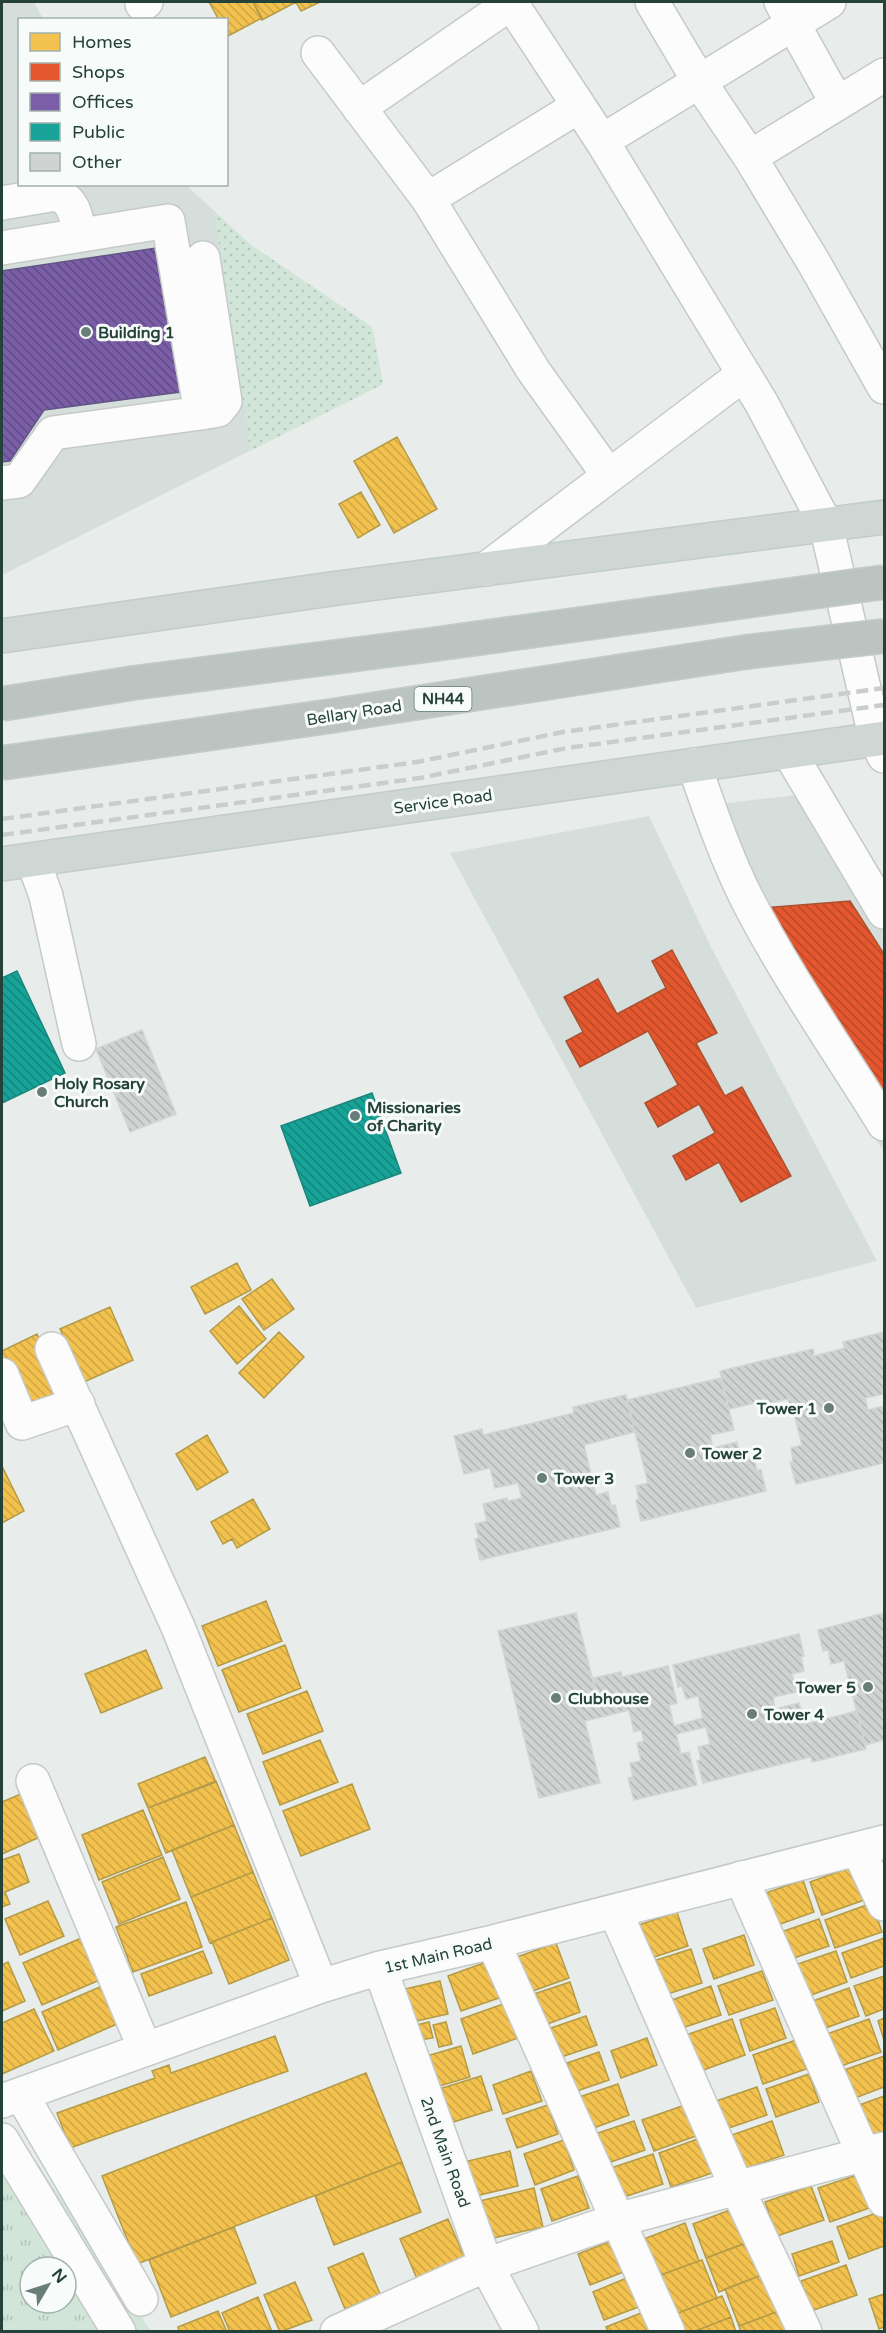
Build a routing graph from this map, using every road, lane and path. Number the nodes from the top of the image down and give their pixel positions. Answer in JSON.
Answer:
{"nodes":[{"id":1,"x":652,"y":2,"type":"edge"},
{"id":2,"x":829,"y":2,"type":"edge"},
{"id":3,"x":787,"y":13,"type":"edge"},
{"id":4,"x":318,"y":53,"type":"dead end"},
{"id":5,"x":885,"y":75,"type":"edge"},
{"id":6,"x":699,"y":81,"type":"junction"},
{"id":7,"x":837,"y":103,"type":"junction"},
{"id":8,"x":579,"y":106,"type":"junction"},
{"id":9,"x":359,"y":108,"type":"junction"},
{"id":10,"x":602,"y":141,"type":"junction"},
{"id":11,"x":750,"y":157,"type":"junction"},
{"id":12,"x":428,"y":199,"type":"junction"},
{"id":13,"x":2,"y":203,"type":"edge"},
{"id":14,"x":80,"y":235,"type":"junction"},
{"id":15,"x":2,"y":248,"type":"edge"},
{"id":16,"x":203,"y":258,"type":"dead end"},
{"id":17,"x":744,"y":375,"type":"junction"},
{"id":18,"x":885,"y":387,"type":"edge"},
{"id":19,"x":201,"y":413,"type":"junction"},
{"id":20,"x":609,"y":476,"type":"junction"},
{"id":21,"x":2,"y":483,"type":"edge"},
{"id":22,"x":885,"y":518,"type":"edge"},
{"id":23,"x":826,"y":525,"type":"junction"},
{"id":24,"x":486,"y":569,"type":"junction"},
{"id":25,"x":885,"y":582,"type":"edge"},
{"id":26,"x":2,"y":636,"type":"edge"},
{"id":27,"x":885,"y":636,"type":"edge"},
{"id":28,"x":2,"y":704,"type":"edge"},
{"id":29,"x":882,"y":745,"type":"edge"},
{"id":30,"x":789,"y":752,"type":"junction"},
{"id":31,"x":2,"y":763,"type":"edge"},
{"id":32,"x":694,"y":765,"type":"junction"},
{"id":33,"x":17,"y":862,"type":"edge"},
{"id":34,"x":885,"y":912,"type":"edge"},
{"id":35,"x":79,"y":1044,"type":"dead end"},
{"id":36,"x":885,"y":1124,"type":"edge"},
{"id":37,"x":52,"y":1349,"type":"dead end"},
{"id":38,"x":2,"y":1375,"type":"edge"},
{"id":39,"x":78,"y":1404,"type":"junction"},
{"id":40,"x":33,"y":1782,"type":"dead end"},
{"id":41,"x":871,"y":1845,"type":"edge"},
{"id":42,"x":741,"y":1878,"type":"junction"},
{"id":43,"x":885,"y":1904,"type":"edge"},
{"id":44,"x":615,"y":1911,"type":"junction"},
{"id":45,"x":493,"y":1942,"type":"junction"},
{"id":46,"x":380,"y":1968,"type":"junction"},
{"id":47,"x":321,"y":1986,"type":"junction"},
{"id":48,"x":145,"y":2049,"type":"junction"},
{"id":49,"x":11,"y":2097,"type":"edge"},
{"id":50,"x":2,"y":2140,"type":"edge"},
{"id":51,"x":874,"y":2152,"type":"edge"},
{"id":52,"x":737,"y":2188,"type":"junction"},
{"id":53,"x":885,"y":2200,"type":"edge"},
{"id":54,"x":617,"y":2220,"type":"junction"},
{"id":55,"x":486,"y":2265,"type":"junction"},
{"id":56,"x":141,"y":2299,"type":"dead end"},
{"id":57,"x":119,"y":2331,"type":"edge"},
{"id":58,"x":337,"y":2331,"type":"edge"},
{"id":59,"x":522,"y":2331,"type":"edge"},
{"id":60,"x":668,"y":2331,"type":"edge"},
{"id":61,"x":805,"y":2331,"type":"edge"}],
"edges":[{"from":1,"to":6,"type":"street"},
{"from":2,"to":3,"type":"street"},
{"from":3,"to":6,"type":"street"},
{"from":3,"to":7,"type":"street"},
{"from":4,"to":9,"type":"street"},
{"from":5,"to":7,"type":"street"},
{"from":6,"to":10,"type":"street"},
{"from":6,"to":11,"type":"street"},
{"from":7,"to":11,"type":"street"},
{"from":8,"to":9,"type":"street"},
{"from":8,"to":10,"type":"street"},
{"from":8,"to":12,"type":"street"},
{"from":9,"to":12,"type":"street"},
{"from":10,"to":17,"type":"street"},
{"from":11,"to":18,"type":"street"},
{"from":12,"to":20,"type":"street"},
{"from":13,"to":14,"type":"street"},
{"from":14,"to":15,"type":"street"},
{"from":14,"to":19,"type":"street"},
{"from":16,"to":19,"type":"street"},
{"from":17,"to":20,"type":"street"},
{"from":17,"to":23,"type":"street"},
{"from":19,"to":21,"type":"street"},
{"from":20,"to":24,"type":"street"},
{"from":22,"to":23,"type":"main road"},
{"from":23,"to":24,"type":"main road"},
{"from":23,"to":29,"type":"street"},
{"from":24,"to":26,"type":"main road"},
{"from":25,"to":28,"type":"highway","bridge":true},
{"from":27,"to":31,"type":"highway","name":"Bellary Road","number":"NH44","bridge":true},
{"from":29,"to":30,"type":"main road","name":"Service Road"},
{"from":30,"to":32,"type":"main road","name":"Service Road"},
{"from":30,"to":34,"type":"street"},
{"from":32,"to":33,"type":"main road","name":"Service Road"},
{"from":32,"to":36,"type":"street"},
{"from":33,"to":35,"type":"street"},
{"from":37,"to":39,"type":"street"},
{"from":38,"to":39,"type":"street"},
{"from":39,"to":47,"type":"street"},
{"from":40,"to":48,"type":"street"},
{"from":41,"to":42,"type":"street","name":"1st Main Road"},
{"from":41,"to":43,"type":"street"},
{"from":42,"to":44,"type":"street","name":"1st Main Road"},
{"from":42,"to":51,"type":"street"},
{"from":44,"to":45,"type":"street","name":"1st Main Road"},
{"from":44,"to":52,"type":"street"},
{"from":45,"to":46,"type":"street","name":"1st Main Road"},
{"from":45,"to":54,"type":"street"},
{"from":46,"to":47,"type":"street","name":"1st Main Road"},
{"from":46,"to":55,"type":"street","name":"2nd Main Road"},
{"from":47,"to":48,"type":"street","name":"1st Main Road"},
{"from":48,"to":49,"type":"street","name":"1st Main Road"},
{"from":49,"to":56,"type":"street"},
{"from":50,"to":57,"type":"street"},
{"from":51,"to":52,"type":"street"},
{"from":51,"to":53,"type":"street"},
{"from":52,"to":54,"type":"street"},
{"from":52,"to":61,"type":"street"},
{"from":54,"to":55,"type":"street"},
{"from":54,"to":60,"type":"street"},
{"from":55,"to":58,"type":"street"},
{"from":55,"to":59,"type":"street","name":"2nd Main Road"}]}
